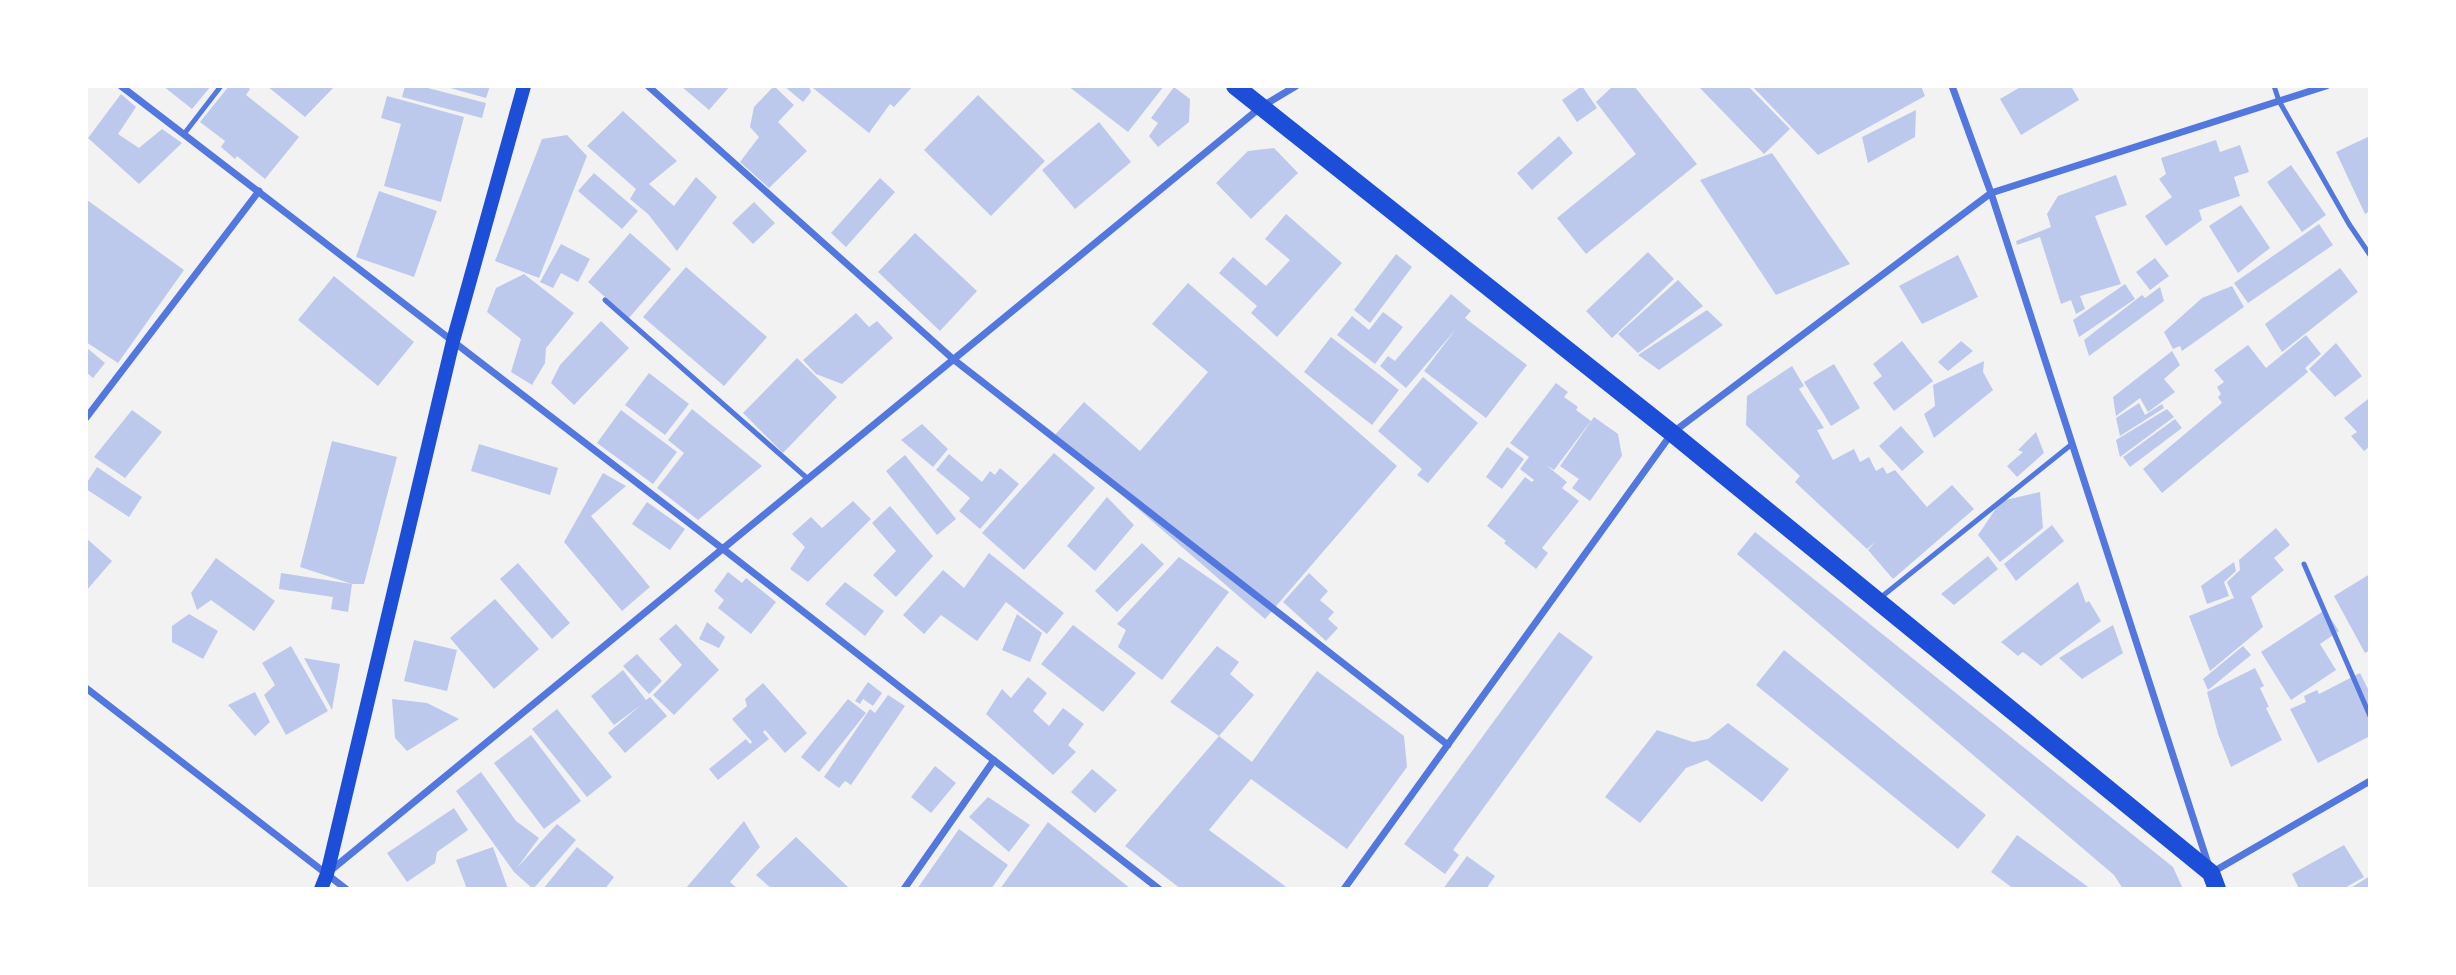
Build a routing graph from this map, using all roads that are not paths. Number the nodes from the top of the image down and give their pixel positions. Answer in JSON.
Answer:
{"nodes":[{"id":1,"x":121,"y":86,"type":"edge"},
{"id":2,"x":221,"y":86,"type":"edge"},
{"id":3,"x":524,"y":86,"type":"edge"},
{"id":4,"x":648,"y":86,"type":"edge"},
{"id":5,"x":1235,"y":86,"type":"edge"},
{"id":6,"x":1296,"y":86,"type":"edge"},
{"id":7,"x":1952,"y":86,"type":"edge"},
{"id":8,"x":2274,"y":86,"type":"edge"},
{"id":9,"x":2326,"y":86,"type":"edge"},
{"id":10,"x":2279,"y":101,"type":"junction"},
{"id":11,"x":1261,"y":107,"type":"junction"},
{"id":12,"x":184,"y":134,"type":"junction"},
{"id":13,"x":259,"y":191,"type":"junction"},
{"id":14,"x":1991,"y":193,"type":"junction"},
{"id":15,"x":2370,"y":255,"type":"edge"},
{"id":16,"x":605,"y":300,"type":"dead end"},
{"id":17,"x":453,"y":341,"type":"junction"},
{"id":18,"x":953,"y":359,"type":"junction"},
{"id":19,"x":86,"y":418,"type":"edge"},
{"id":20,"x":1672,"y":433,"type":"junction"},
{"id":21,"x":2072,"y":444,"type":"junction"},
{"id":22,"x":808,"y":478,"type":"junction"},
{"id":23,"x":723,"y":549,"type":"junction"},
{"id":24,"x":2304,"y":564,"type":"dead end"},
{"id":25,"x":1877,"y":600,"type":"junction"},
{"id":26,"x":86,"y":688,"type":"edge"},
{"id":27,"x":2370,"y":716,"type":"edge"},
{"id":28,"x":1448,"y":745,"type":"junction"},
{"id":29,"x":994,"y":760,"type":"junction"},
{"id":30,"x":2370,"y":781,"type":"edge"},
{"id":31,"x":327,"y":874,"type":"junction"},
{"id":32,"x":2214,"y":881,"type":"edge"},
{"id":33,"x":321,"y":889,"type":"edge"},
{"id":34,"x":346,"y":889,"type":"edge"},
{"id":35,"x":904,"y":889,"type":"edge"},
{"id":36,"x":1159,"y":889,"type":"edge"},
{"id":37,"x":1344,"y":889,"type":"edge"}],
"edges":[{"from":1,"to":12,"type":"street"},
{"from":2,"to":12,"type":"lane"},
{"from":3,"to":17,"type":"main road"},
{"from":4,"to":18,"type":"street"},
{"from":5,"to":11,"type":"main road"},
{"from":6,"to":11,"type":"street"},
{"from":7,"to":14,"type":"street"},
{"from":8,"to":10,"type":"lane"},
{"from":9,"to":10,"type":"street"},
{"from":10,"to":14,"type":"street"},
{"from":10,"to":15,"type":"lane"},
{"from":11,"to":18,"type":"street"},
{"from":11,"to":20,"type":"main road"},
{"from":12,"to":13,"type":"street"},
{"from":13,"to":17,"type":"street"},
{"from":13,"to":19,"type":"street"},
{"from":14,"to":20,"type":"street"},
{"from":14,"to":21,"type":"street"},
{"from":16,"to":22,"type":"lane"},
{"from":17,"to":23,"type":"street"},
{"from":17,"to":31,"type":"main road"},
{"from":18,"to":22,"type":"street"},
{"from":18,"to":28,"type":"street"},
{"from":20,"to":25,"type":"main road"},
{"from":20,"to":28,"type":"street"},
{"from":21,"to":25,"type":"lane"},
{"from":21,"to":32,"type":"street"},
{"from":22,"to":23,"type":"street"},
{"from":23,"to":29,"type":"street"},
{"from":23,"to":31,"type":"street"},
{"from":24,"to":27,"type":"lane"},
{"from":25,"to":32,"type":"main road"},
{"from":26,"to":31,"type":"street"},
{"from":28,"to":37,"type":"street"},
{"from":29,"to":35,"type":"street"},
{"from":29,"to":36,"type":"street"},
{"from":30,"to":32,"type":"street"},
{"from":31,"to":33,"type":"main road"},
{"from":31,"to":34,"type":"street"}]}
